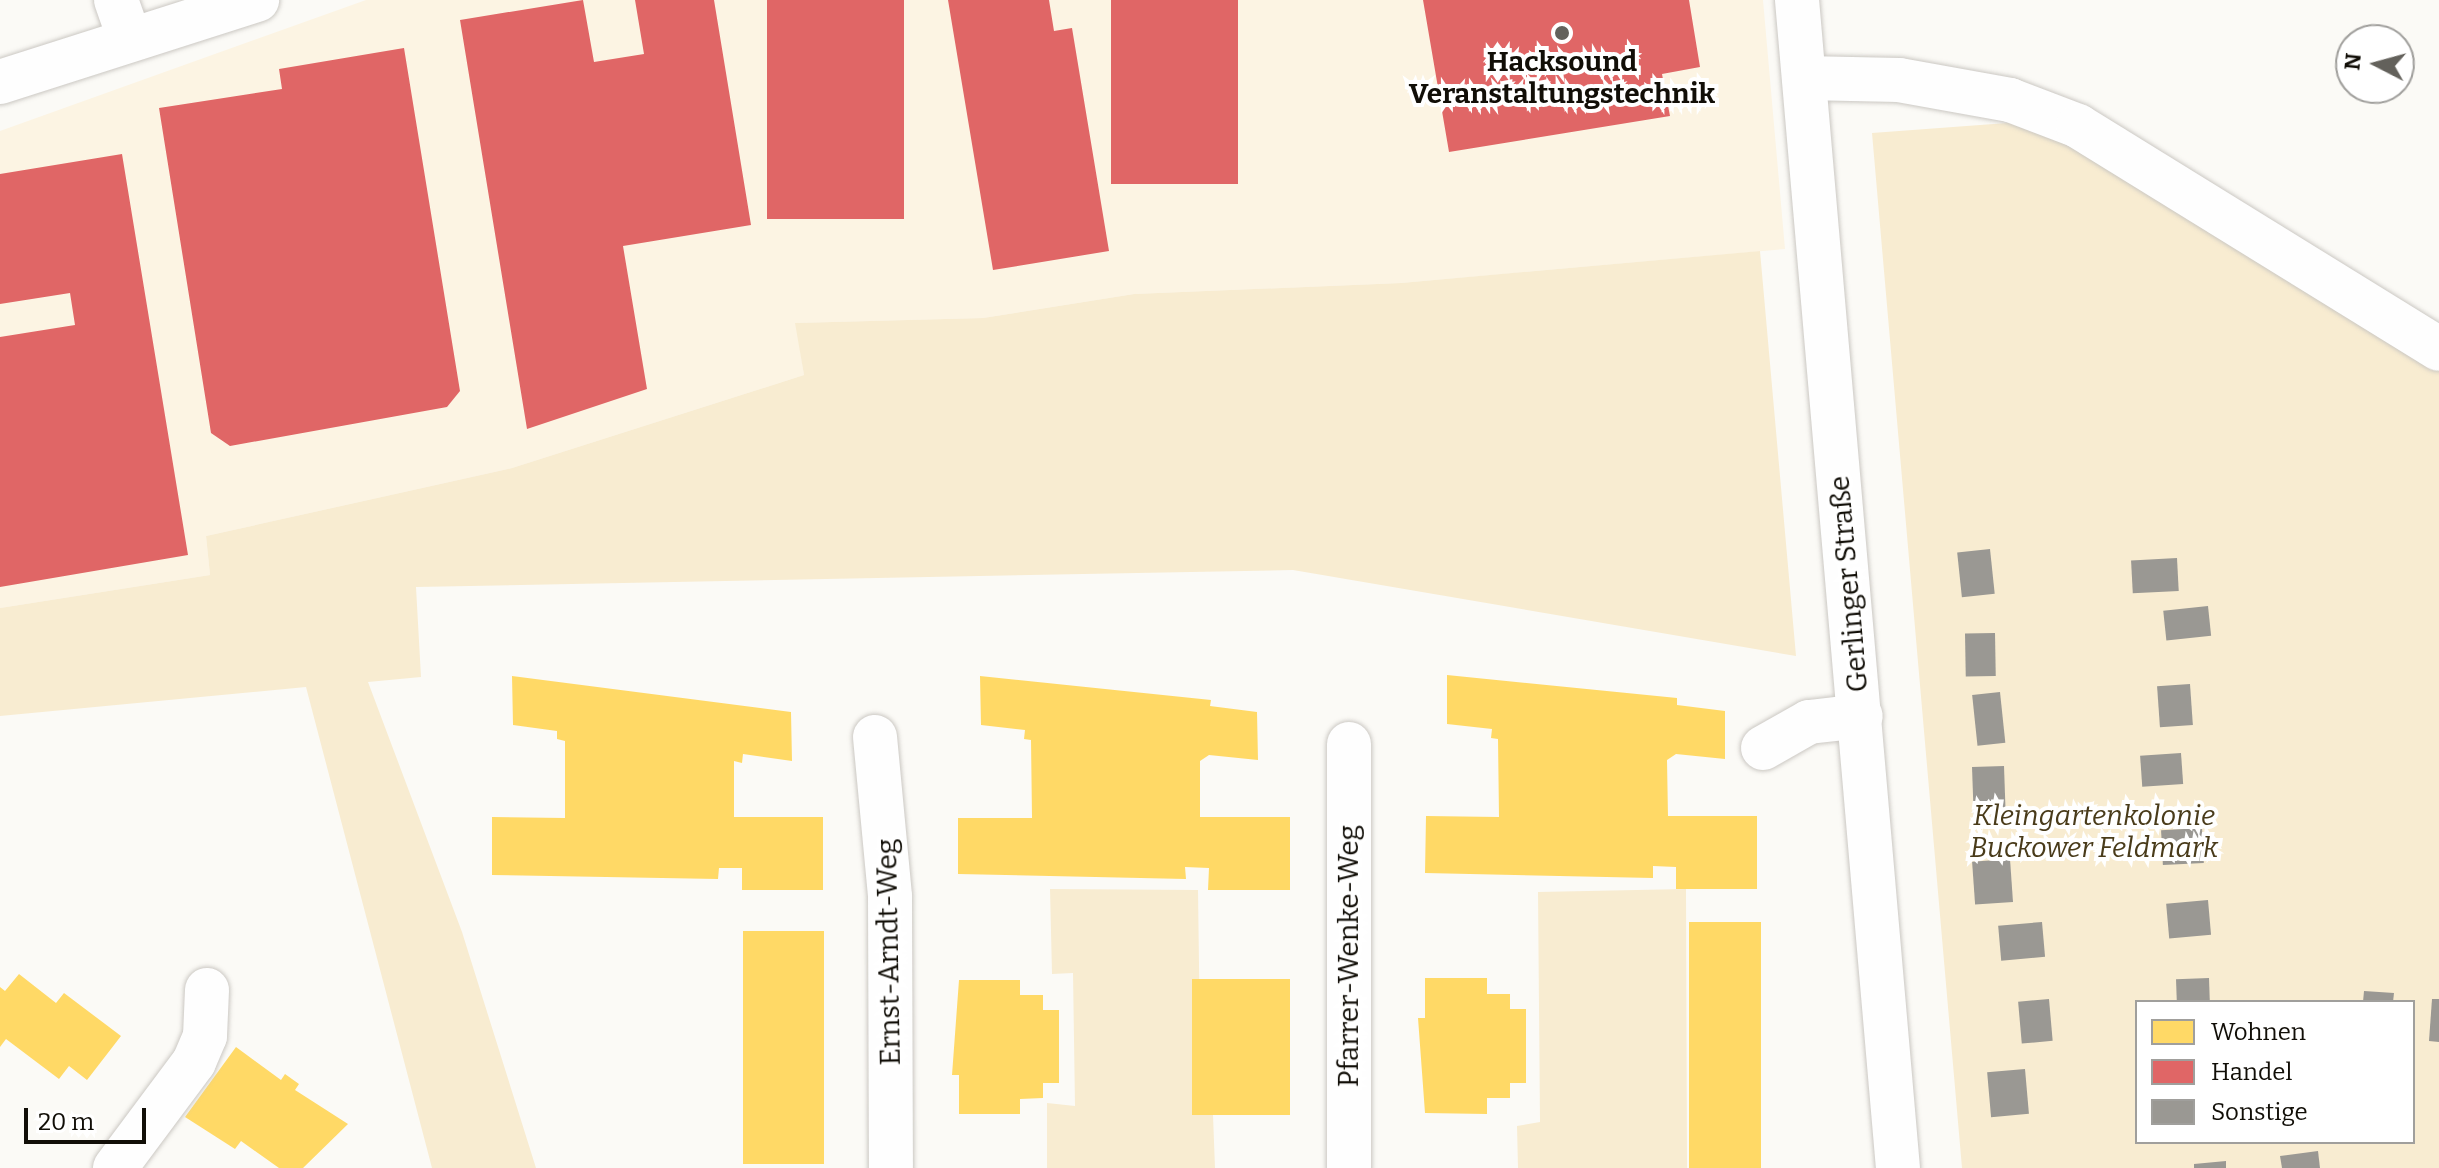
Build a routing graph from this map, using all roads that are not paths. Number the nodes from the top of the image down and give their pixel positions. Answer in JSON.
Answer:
{"nodes":[{"id":1,"x":257,"y":0,"type":"edge"},
{"id":2,"x":1797,"y":0,"type":"edge"},
{"id":3,"x":123,"y":20,"type":"edge"},
{"id":4,"x":1804,"y":78,"type":"junction"},
{"id":5,"x":0,"y":82,"type":"edge"},
{"id":6,"x":2439,"y":349,"type":"edge"},
{"id":7,"x":1861,"y":716,"type":"junction"},
{"id":8,"x":875,"y":737,"type":"dead end"},
{"id":9,"x":1349,"y":744,"type":"dead end"},
{"id":10,"x":1763,"y":748,"type":"dead end"},
{"id":11,"x":207,"y":990,"type":"dead end"},
{"id":12,"x":115,"y":1168,"type":"edge"},
{"id":13,"x":891,"y":1168,"type":"edge"},
{"id":14,"x":1349,"y":1168,"type":"edge"},
{"id":15,"x":1898,"y":1168,"type":"edge"}],
"edges":[{"from":1,"to":3,"type":"street"},
{"from":2,"to":4,"type":"street","name":"Gerlinger Straße"},
{"from":3,"to":5,"type":"street"},
{"from":4,"to":6,"type":"street"},
{"from":4,"to":7,"type":"street","name":"Gerlinger Straße"},
{"from":7,"to":10,"type":"street"},
{"from":7,"to":15,"type":"street","name":"Gerlinger Straße"},
{"from":8,"to":13,"type":"street","name":"Ernst-Arndt-Weg"},
{"from":9,"to":14,"type":"street","name":"Pfarrer-Wenke-Weg"},
{"from":11,"to":12,"type":"street"}]}
